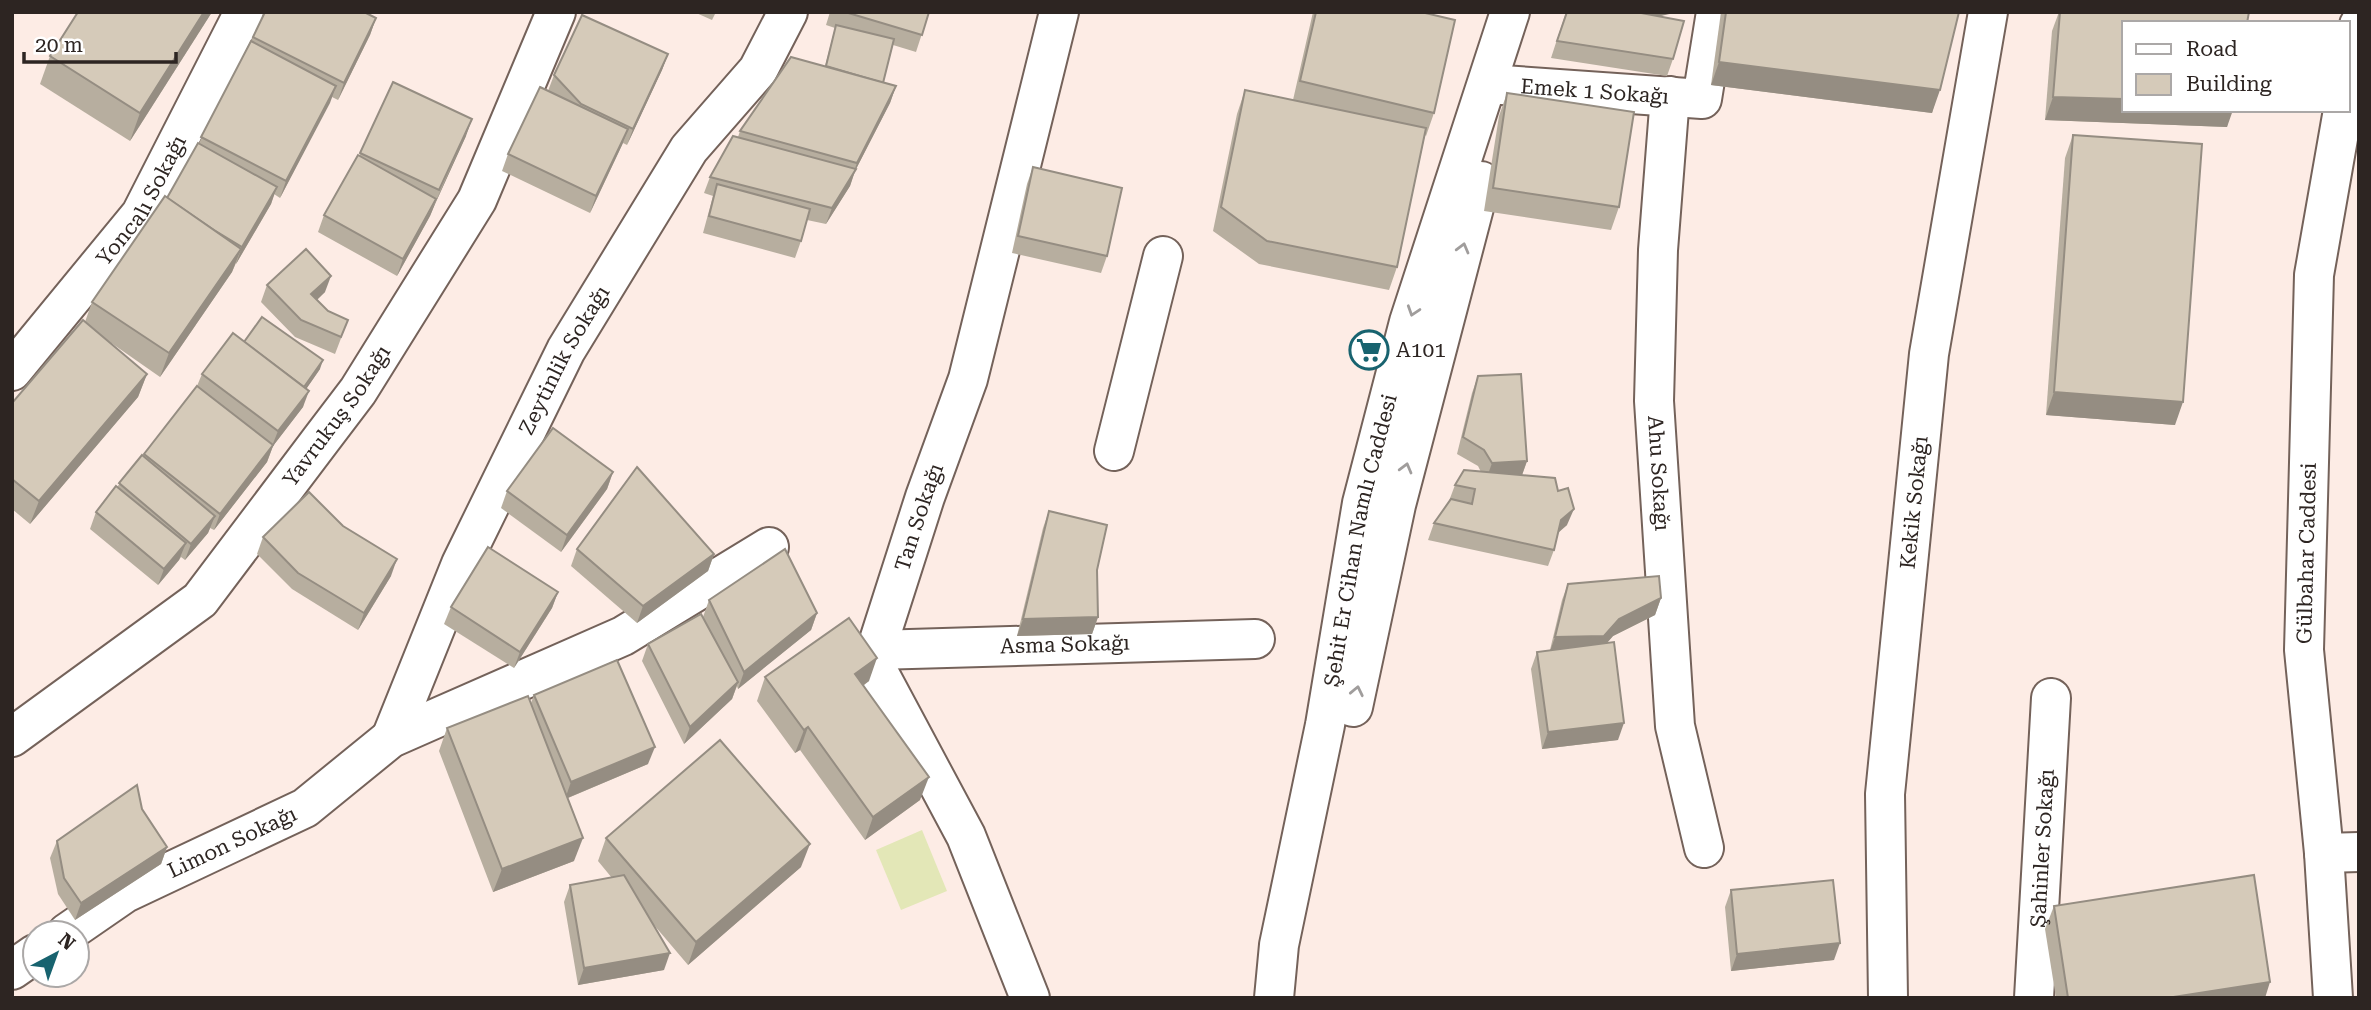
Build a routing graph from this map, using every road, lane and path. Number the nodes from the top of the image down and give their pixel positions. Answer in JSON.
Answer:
{"nodes":[{"id":1,"x":244,"y":12,"type":"edge"},
{"id":2,"x":556,"y":12,"type":"edge"},
{"id":3,"x":788,"y":12,"type":"edge"},
{"id":4,"x":1059,"y":12,"type":"edge"},
{"id":5,"x":1510,"y":12,"type":"edge"},
{"id":6,"x":1528,"y":12,"type":"edge"},
{"id":7,"x":1716,"y":12,"type":"edge"},
{"id":8,"x":1988,"y":12,"type":"edge"},
{"id":9,"x":2359,"y":25,"type":"edge"},
{"id":10,"x":2350,"y":72,"type":"edge"},
{"id":11,"x":1497,"y":84,"type":"junction"},
{"id":12,"x":1686,"y":98,"type":"junction"},
{"id":13,"x":2343,"y":112,"type":"edge"},
{"id":14,"x":1163,"y":256,"type":"dead end"},
{"id":15,"x":12,"y":371,"type":"edge"},
{"id":16,"x":1114,"y":451,"type":"dead end"},
{"id":17,"x":769,"y":547,"type":"dead end"},
{"id":18,"x":1255,"y":639,"type":"dead end"},
{"id":19,"x":876,"y":650,"type":"junction"},
{"id":20,"x":2051,"y":698,"type":"dead end"},
{"id":21,"x":12,"y":737,"type":"edge"},
{"id":22,"x":391,"y":738,"type":"junction"},
{"id":23,"x":1704,"y":848,"type":"dead end"},
{"id":24,"x":2341,"y":852,"type":"edge"},
{"id":25,"x":87,"y":919,"type":"edge"},
{"id":26,"x":1030,"y":998,"type":"edge"},
{"id":27,"x":1273,"y":998,"type":"edge"},
{"id":28,"x":1296,"y":998,"type":"edge"},
{"id":29,"x":1888,"y":998,"type":"edge"},
{"id":30,"x":2034,"y":998,"type":"edge"},
{"id":31,"x":2333,"y":998,"type":"edge"}],
"edges":[{"from":1,"to":15,"type":"street","name":"Yoncalı Sokağı"},
{"from":2,"to":21,"type":"street","name":"Yavrukuş Sokağı"},
{"from":3,"to":22,"type":"street","name":"Zeytinlik Sokağı"},
{"from":4,"to":19,"type":"street","name":"Tan Sokağı"},
{"from":5,"to":11,"type":"street","name":"Şehit Er Cihan Namlı Caddesi"},
{"from":6,"to":11,"type":"street","name":"Şehit Er Cihan Namlı Caddesi"},
{"from":7,"to":12,"type":"street","name":"Ahu Sokağı"},
{"from":8,"to":29,"type":"street","name":"Kekik Sokağı"},
{"from":9,"to":10,"type":"street"},
{"from":11,"to":12,"type":"street","name":"Emek 1 Sokağı"},
{"from":11,"to":27,"type":"street","name":"Şehit Er Cihan Namlı Caddesi","one_way":true},
{"from":28,"to":11,"type":"street","name":"Şehit Er Cihan Namlı Caddesi","one_way":true},
{"from":12,"to":23,"type":"street","name":"Ahu Sokağı"},
{"from":13,"to":24,"type":"street","name":"Gülbahar Caddesi"},
{"from":14,"to":16,"type":"street"},
{"from":17,"to":22,"type":"street"},
{"from":18,"to":19,"type":"street","name":"Asma Sokağı"},
{"from":19,"to":26,"type":"street"},
{"from":20,"to":30,"type":"street","name":"Şahinler Sokağı"},
{"from":22,"to":25,"type":"street","name":"Limon Sokağı"},
{"from":24,"to":31,"type":"street","name":"Gülbahar Caddesi"}]}
